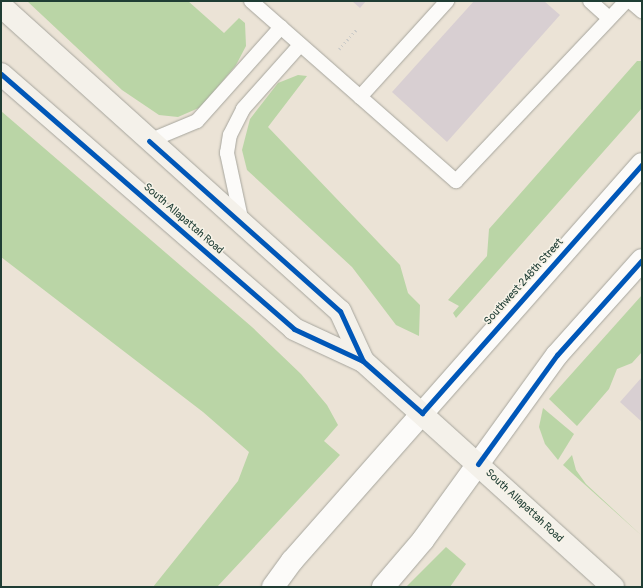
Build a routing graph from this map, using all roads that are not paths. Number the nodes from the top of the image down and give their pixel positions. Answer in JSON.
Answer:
{"nodes":[{"id":1,"x":251,"y":1,"type":"edge"},
{"id":2,"x":447,"y":1,"type":"edge"},
{"id":3,"x":590,"y":1,"type":"edge"},
{"id":4,"x":626,"y":1,"type":"edge"},
{"id":5,"x":630,"y":1,"type":"edge"},
{"id":6,"x":1,"y":6,"type":"edge"},
{"id":7,"x":642,"y":11,"type":"edge"},
{"id":8,"x":609,"y":18,"type":"junction"},
{"id":9,"x":281,"y":27,"type":"junction"},
{"id":10,"x":300,"y":45,"type":"junction"},
{"id":11,"x":1,"y":74,"type":"edge"},
{"id":12,"x":360,"y":97,"type":"junction"},
{"id":13,"x":149,"y":140,"type":"junction"},
{"id":14,"x":642,"y":164,"type":"edge"},
{"id":15,"x":242,"y":224,"type":"junction"},
{"id":16,"x":642,"y":260,"type":"edge"},
{"id":17,"x":363,"y":360,"type":"junction"},
{"id":18,"x":422,"y":413,"type":"junction"},
{"id":19,"x":478,"y":464,"type":"junction"},
{"id":20,"x":292,"y":561,"type":"junction"},
{"id":21,"x":262,"y":587,"type":"edge"},
{"id":22,"x":273,"y":587,"type":"edge"},
{"id":23,"x":382,"y":587,"type":"edge"},
{"id":24,"x":613,"y":587,"type":"edge"}],
"edges":[{"from":1,"to":9,"type":"lane"},
{"from":2,"to":12,"type":"lane"},
{"from":3,"to":8,"type":"lane"},
{"from":4,"to":8,"type":"lane"},
{"from":5,"to":7,"type":"lane"},
{"from":6,"to":13,"type":"main road","name":"South Allapattah Road"},
{"from":8,"to":12,"type":"lane"},
{"from":9,"to":10,"type":"lane"},
{"from":9,"to":13,"type":"lane"},
{"from":10,"to":12,"type":"lane"},
{"from":10,"to":15,"type":"lane"},
{"from":11,"to":17,"type":"main road","name":"South Allapattah Road"},
{"from":13,"to":15,"type":"main road","name":"South Allapattah Road"},
{"from":14,"to":18,"type":"street","name":"Southwest 248th Street"},
{"from":15,"to":17,"type":"main road","name":"South Allapattah Road"},
{"from":16,"to":19,"type":"street"},
{"from":17,"to":18,"type":"main road","name":"South Allapattah Road"},
{"from":18,"to":19,"type":"main road","name":"South Allapattah Road"},
{"from":18,"to":20,"type":"street","name":"Southwest 248th Street"},
{"from":19,"to":23,"type":"street"},
{"from":19,"to":24,"type":"main road","name":"South Allapattah Road"},
{"from":20,"to":21,"type":"street"},
{"from":20,"to":22,"type":"street","name":"Southwest 248th Street"}]}
